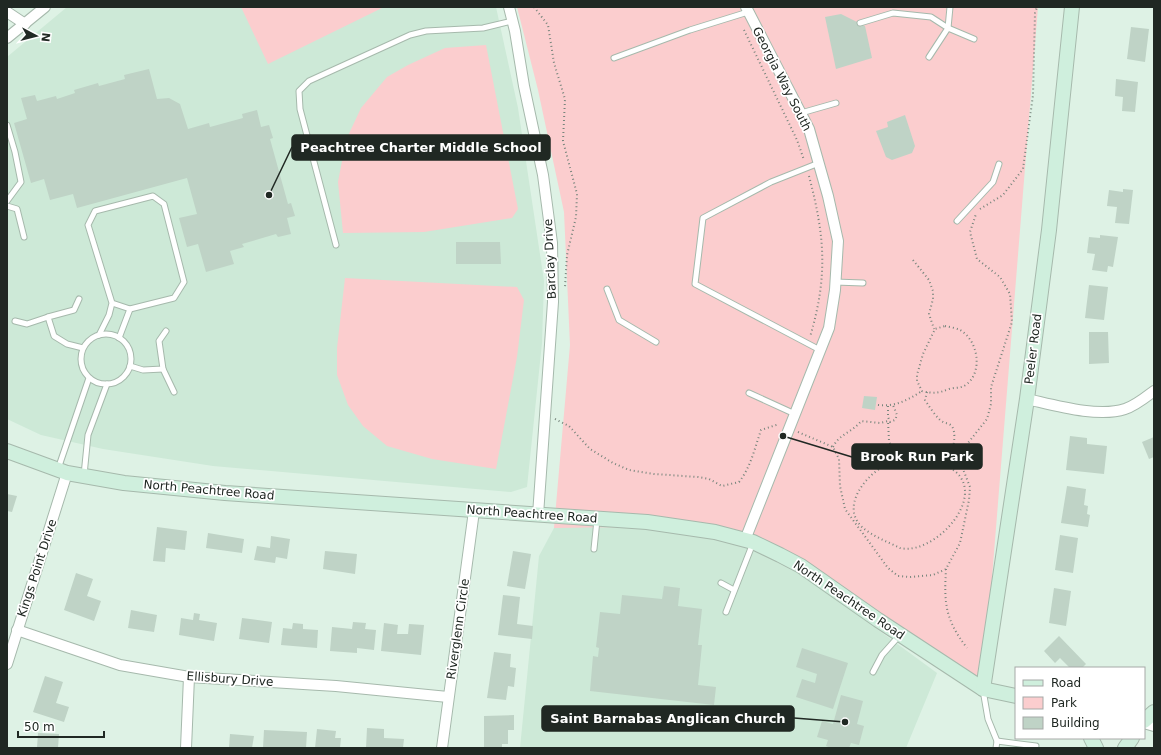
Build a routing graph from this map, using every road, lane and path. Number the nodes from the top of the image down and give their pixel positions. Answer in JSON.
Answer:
{"nodes":[{"id":1,"x":45,"y":7,"type":"edge"},
{"id":2,"x":509,"y":7,"type":"edge"},
{"id":3,"x":950,"y":7,"type":"edge"},
{"id":4,"x":1072,"y":7,"type":"edge"},
{"id":5,"x":747,"y":10,"type":"edge"},
{"id":6,"x":7,"y":12,"type":"edge"},
{"id":7,"x":738,"y":16,"type":"junction"},
{"id":8,"x":512,"y":21,"type":"junction"},
{"id":9,"x":860,"y":23,"type":"dead end"},
{"id":10,"x":25,"y":24,"type":"junction"},
{"id":11,"x":948,"y":28,"type":"junction"},
{"id":12,"x":7,"y":38,"type":"edge"},
{"id":13,"x":974,"y":39,"type":"dead end"},
{"id":14,"x":929,"y":57,"type":"dead end"},
{"id":15,"x":614,"y":58,"type":"dead end"},
{"id":16,"x":836,"y":103,"type":"dead end"},
{"id":17,"x":801,"y":113,"type":"junction"},
{"id":18,"x":7,"y":125,"type":"edge"},
{"id":19,"x":819,"y":163,"type":"junction"},
{"id":20,"x":999,"y":164,"type":"dead end"},
{"id":21,"x":806,"y":168,"type":"junction"},
{"id":22,"x":7,"y":202,"type":"edge"},
{"id":23,"x":7,"y":206,"type":"edge"},
{"id":24,"x":957,"y":221,"type":"dead end"},
{"id":25,"x":24,"y":237,"type":"dead end"},
{"id":26,"x":336,"y":245,"type":"dead end"},
{"id":27,"x":913,"y":260,"type":"dead end"},
{"id":28,"x":835,"y":282,"type":"junction"},
{"id":29,"x":863,"y":283,"type":"dead end"},
{"id":30,"x":607,"y":289,"type":"dead end"},
{"id":31,"x":79,"y":299,"type":"dead end"},
{"id":32,"x":112,"y":302,"type":"junction"},
{"id":33,"x":130,"y":309,"type":"junction"},
{"id":34,"x":48,"y":317,"type":"junction"},
{"id":35,"x":15,"y":321,"type":"dead end"},
{"id":36,"x":935,"y":329,"type":"junction"},
{"id":37,"x":166,"y":331,"type":"dead end"},
{"id":38,"x":99,"y":335,"type":"junction"},
{"id":39,"x":119,"y":338,"type":"junction"},
{"id":40,"x":656,"y":342,"type":"dead end"},
{"id":41,"x":808,"y":344,"type":"junction"},
{"id":42,"x":83,"y":348,"type":"junction"},
{"id":43,"x":820,"y":350,"type":"junction"},
{"id":44,"x":130,"y":366,"type":"junction"},
{"id":45,"x":163,"y":369,"type":"junction"},
{"id":46,"x":89,"y":378,"type":"junction"},
{"id":47,"x":107,"y":384,"type":"junction"},
{"id":48,"x":922,"y":391,"type":"junction"},
{"id":49,"x":1154,"y":391,"type":"edge"},
{"id":50,"x":174,"y":392,"type":"dead end"},
{"id":51,"x":926,"y":392,"type":"junction"},
{"id":52,"x":748,"y":393,"type":"dead end"},
{"id":53,"x":1027,"y":399,"type":"junction"},
{"id":54,"x":878,"y":405,"type":"dead end"},
{"id":55,"x":893,"y":405,"type":"junction"},
{"id":56,"x":888,"y":406,"type":"junction"},
{"id":57,"x":785,"y":409,"type":"junction"},
{"id":58,"x":795,"y":414,"type":"junction"},
{"id":59,"x":888,"y":421,"type":"junction"},
{"id":60,"x":777,"y":431,"type":"dead end"},
{"id":61,"x":833,"y":447,"type":"dead end"},
{"id":62,"x":7,"y":451,"type":"edge"},
{"id":63,"x":897,"y":462,"type":"junction"},
{"id":64,"x":948,"y":466,"type":"junction"},
{"id":65,"x":62,"y":471,"type":"junction"},
{"id":66,"x":83,"y":476,"type":"junction"},
{"id":67,"x":964,"y":497,"type":"junction"},
{"id":68,"x":969,"y":500,"type":"dead end"},
{"id":69,"x":474,"y":511,"type":"junction"},
{"id":70,"x":538,"y":515,"type":"junction"},
{"id":71,"x":597,"y":519,"type":"junction"},
{"id":72,"x":749,"y":541,"type":"junction"},
{"id":73,"x":594,"y":549,"type":"dead end"},
{"id":74,"x":946,"y":569,"type":"dead end"},
{"id":75,"x":721,"y":583,"type":"dead end"},
{"id":76,"x":734,"y":590,"type":"junction"},
{"id":77,"x":726,"y":612,"type":"dead end"},
{"id":78,"x":17,"y":630,"type":"junction"},
{"id":79,"x":900,"y":635,"type":"junction"},
{"id":80,"x":967,"y":648,"type":"dead end"},
{"id":81,"x":7,"y":664,"type":"edge"},
{"id":82,"x":873,"y":672,"type":"dead end"},
{"id":83,"x":189,"y":677,"type":"junction"},
{"id":84,"x":983,"y":690,"type":"junction"},
{"id":85,"x":1015,"y":696,"type":"edge"},
{"id":86,"x":448,"y":697,"type":"junction"},
{"id":87,"x":1154,"y":712,"type":"edge"},
{"id":88,"x":1145,"y":721,"type":"edge"},
{"id":89,"x":1092,"y":739,"type":"edge"},
{"id":90,"x":1131,"y":739,"type":"edge"},
{"id":91,"x":997,"y":741,"type":"junction"},
{"id":92,"x":1036,"y":746,"type":"dead end"},
{"id":93,"x":186,"y":748,"type":"edge"},
{"id":94,"x":442,"y":748,"type":"edge"},
{"id":95,"x":996,"y":748,"type":"edge"},
{"id":96,"x":1096,"y":748,"type":"edge"},
{"id":97,"x":1125,"y":748,"type":"edge"}],
"edges":[{"from":1,"to":10,"type":"street"},
{"from":2,"to":8,"type":"street","name":"Barclay Drive"},
{"from":3,"to":11,"type":"lane"},
{"from":4,"to":53,"type":"street","name":"Peeler Road"},
{"from":5,"to":7,"type":"lane"},
{"from":5,"to":17,"type":"street","name":"Georgia Way South"},
{"from":6,"to":10,"type":"street"},
{"from":7,"to":15,"type":"lane"},
{"from":7,"to":21,"type":"path"},
{"from":8,"to":26,"type":"lane"},
{"from":8,"to":70,"type":"street","name":"Barclay Drive"},
{"from":9,"to":11,"type":"lane"},
{"from":10,"to":12,"type":"street"},
{"from":11,"to":13,"type":"lane"},
{"from":11,"to":14,"type":"lane"},
{"from":16,"to":17,"type":"lane"},
{"from":17,"to":19,"type":"street","name":"Georgia Way South"},
{"from":18,"to":22,"type":"lane"},
{"from":19,"to":21,"type":"lane"},
{"from":19,"to":28,"type":"street","name":"Georgia Way South"},
{"from":20,"to":24,"type":"lane"},
{"from":21,"to":41,"type":"path"},
{"from":21,"to":41,"type":"lane"},
{"from":23,"to":25,"type":"lane"},
{"from":27,"to":36,"type":"path"},
{"from":28,"to":29,"type":"lane"},
{"from":28,"to":43,"type":"street","name":"Georgia Way South"},
{"from":30,"to":40,"type":"lane"},
{"from":31,"to":34,"type":"lane"},
{"from":32,"to":33,"type":"lane"},
{"from":32,"to":33,"type":"lane"},
{"from":32,"to":38,"type":"lane"},
{"from":33,"to":39,"type":"lane"},
{"from":34,"to":35,"type":"lane"},
{"from":34,"to":42,"type":"lane"},
{"from":36,"to":48,"type":"path"},
{"from":36,"to":51,"type":"path"},
{"from":37,"to":45,"type":"lane"},
{"from":38,"to":39,"type":"lane"},
{"from":38,"to":42,"type":"lane"},
{"from":39,"to":44,"type":"lane"},
{"from":41,"to":43,"type":"lane"},
{"from":42,"to":46,"type":"lane"},
{"from":43,"to":58,"type":"street","name":"Georgia Way South"},
{"from":44,"to":45,"type":"lane"},
{"from":44,"to":47,"type":"lane"},
{"from":45,"to":50,"type":"lane"},
{"from":46,"to":47,"type":"lane"},
{"from":46,"to":65,"type":"lane"},
{"from":47,"to":66,"type":"lane"},
{"from":48,"to":51,"type":"path"},
{"from":48,"to":55,"type":"path"},
{"from":49,"to":53,"type":"street"},
{"from":51,"to":64,"type":"path"},
{"from":52,"to":57,"type":"lane"},
{"from":53,"to":84,"type":"street","name":"Peeler Road"},
{"from":54,"to":56,"type":"path"},
{"from":55,"to":56,"type":"path"},
{"from":55,"to":59,"type":"path"},
{"from":56,"to":59,"type":"path"},
{"from":57,"to":58,"type":"lane"},
{"from":57,"to":60,"type":"path"},
{"from":58,"to":72,"type":"street","name":"Georgia Way South"},
{"from":59,"to":61,"type":"path"},
{"from":59,"to":63,"type":"path"},
{"from":62,"to":65,"type":"street","name":"North Peachtree Road"},
{"from":63,"to":64,"type":"path"},
{"from":63,"to":67,"type":"path"},
{"from":64,"to":67,"type":"path"},
{"from":65,"to":66,"type":"street","name":"North Peachtree Road"},
{"from":65,"to":78,"type":"street","name":"Kings Point Drive"},
{"from":66,"to":69,"type":"street","name":"North Peachtree Road"},
{"from":67,"to":68,"type":"path"},
{"from":69,"to":70,"type":"street","name":"North Peachtree Road"},
{"from":69,"to":86,"type":"street","name":"Riverglenn Circle"},
{"from":70,"to":71,"type":"street","name":"North Peachtree Road"},
{"from":71,"to":72,"type":"street","name":"North Peachtree Road"},
{"from":71,"to":73,"type":"lane"},
{"from":72,"to":76,"type":"lane"},
{"from":72,"to":79,"type":"street","name":"North Peachtree Road"},
{"from":74,"to":80,"type":"path"},
{"from":75,"to":76,"type":"lane"},
{"from":76,"to":77,"type":"lane"},
{"from":78,"to":81,"type":"street","name":"Kings Point Drive"},
{"from":78,"to":83,"type":"street","name":"Ellisbury Drive"},
{"from":79,"to":82,"type":"lane"},
{"from":79,"to":84,"type":"street","name":"North Peachtree Road"},
{"from":83,"to":86,"type":"street","name":"Ellisbury Drive"},
{"from":83,"to":93,"type":"street"},
{"from":84,"to":85,"type":"street","name":"North Peachtree Road"},
{"from":84,"to":91,"type":"lane"},
{"from":86,"to":94,"type":"street","name":"Riverglenn Circle"},
{"from":87,"to":88,"type":"street"},
{"from":89,"to":96,"type":"street"},
{"from":90,"to":97,"type":"street"},
{"from":91,"to":92,"type":"lane"},
{"from":91,"to":95,"type":"lane"}]}
